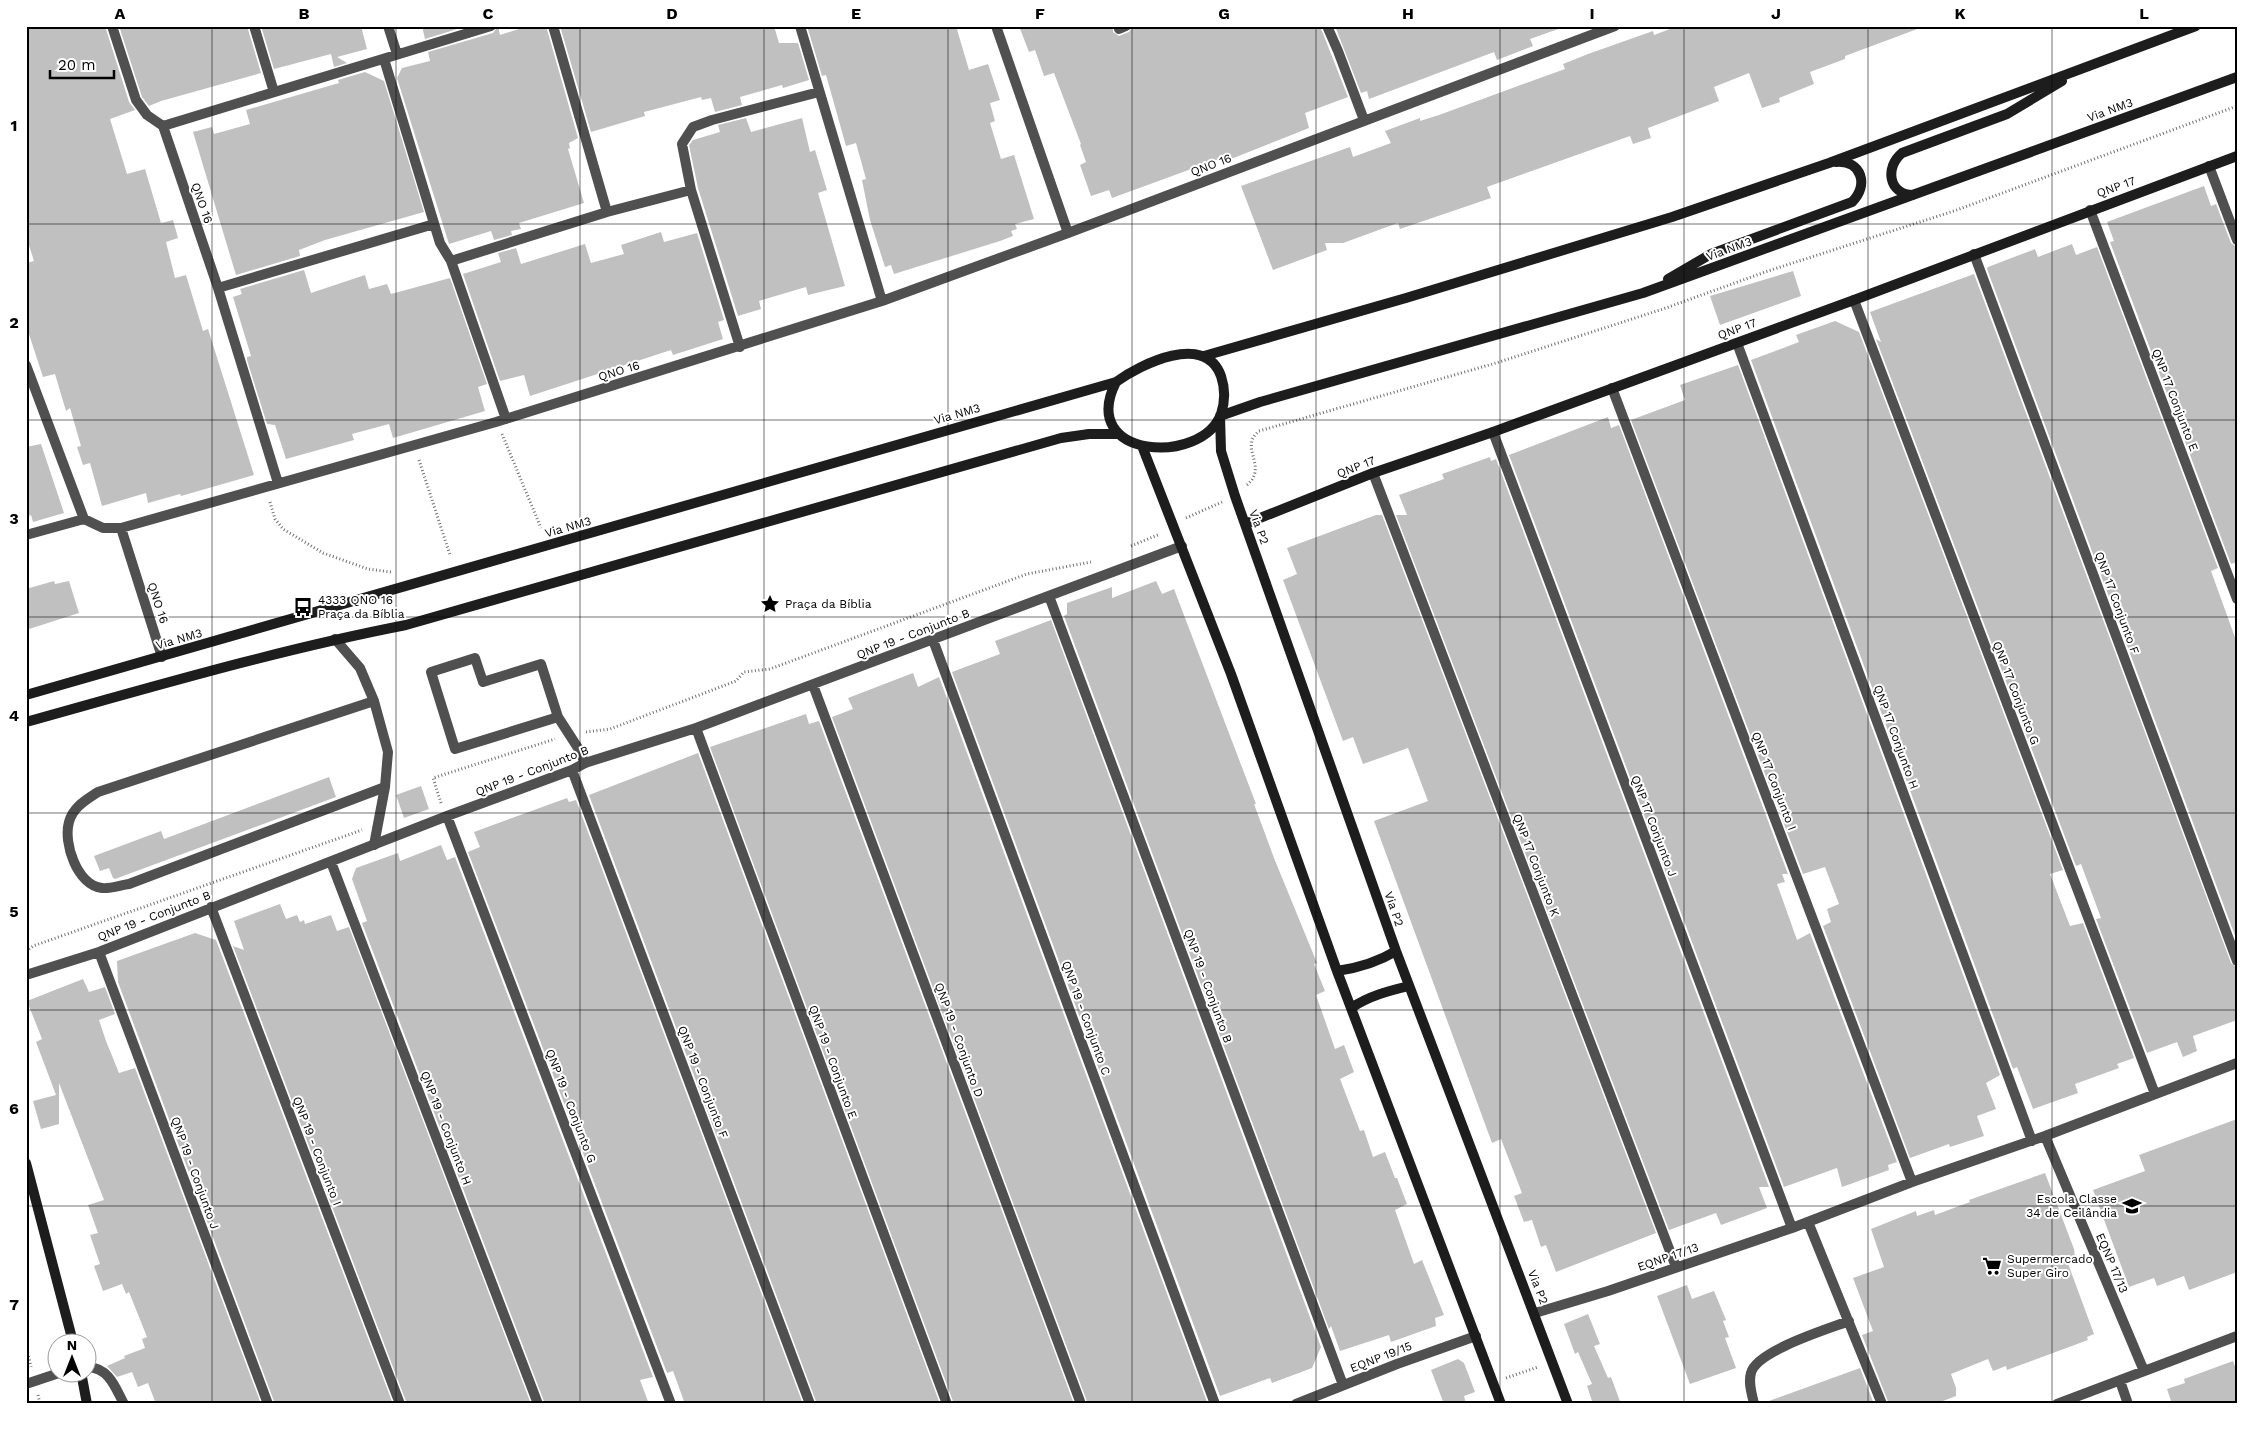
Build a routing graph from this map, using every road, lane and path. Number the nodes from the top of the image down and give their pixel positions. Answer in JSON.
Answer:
{"nodes":[{"id":1,"x":112,"y":26,"type":"edge"},
{"id":2,"x":254,"y":26,"type":"edge"},
{"id":3,"x":388,"y":26,"type":"edge"},
{"id":4,"x":491,"y":26,"type":"edge"},
{"id":5,"x":553,"y":26,"type":"edge"},
{"id":6,"x":800,"y":26,"type":"edge"},
{"id":7,"x":996,"y":26,"type":"edge"},
{"id":8,"x":1326,"y":26,"type":"edge"},
{"id":9,"x":1615,"y":26,"type":"edge"},
{"id":10,"x":2196,"y":26,"type":"edge"},
{"id":11,"x":397,"y":54,"type":"junction"},
{"id":12,"x":384,"y":59,"type":"junction"},
{"id":13,"x":2084,"y":68,"type":"junction"},
{"id":14,"x":2237,"y":76,"type":"edge"},
{"id":15,"x":274,"y":92,"type":"junction"},
{"id":16,"x":819,"y":92,"type":"junction"},
{"id":17,"x":2237,"y":106,"type":"edge"},
{"id":18,"x":1364,"y":120,"type":"junction"},
{"id":19,"x":163,"y":126,"type":"junction"},
{"id":20,"x":2237,"y":156,"type":"edge"},
{"id":21,"x":1830,"y":163,"type":"junction"},
{"id":22,"x":2209,"y":166,"type":"junction"},
{"id":23,"x":691,"y":190,"type":"junction"},
{"id":24,"x":1915,"y":195,"type":"junction"},
{"id":25,"x":2090,"y":210,"type":"junction"},
{"id":26,"x":607,"y":212,"type":"junction"},
{"id":27,"x":434,"y":224,"type":"junction"},
{"id":28,"x":1068,"y":233,"type":"junction"},
{"id":29,"x":2237,"y":240,"type":"edge"},
{"id":30,"x":1974,"y":254,"type":"junction"},
{"id":31,"x":451,"y":261,"type":"junction"},
{"id":32,"x":218,"y":288,"type":"junction"},
{"id":33,"x":1643,"y":293,"type":"junction"},
{"id":34,"x":1854,"y":300,"type":"junction"},
{"id":35,"x":882,"y":301,"type":"junction"},
{"id":36,"x":1737,"y":343,"type":"junction"},
{"id":37,"x":740,"y":347,"type":"junction"},
{"id":38,"x":1204,"y":356,"type":"junction"},
{"id":39,"x":27,"y":370,"type":"edge"},
{"id":40,"x":1116,"y":382,"type":"junction"},
{"id":41,"x":1612,"y":388,"type":"junction"},
{"id":42,"x":1220,"y":416,"type":"junction"},
{"id":43,"x":506,"y":419,"type":"junction"},
{"id":44,"x":496,"y":422,"type":"junction"},
{"id":45,"x":1493,"y":432,"type":"junction"},
{"id":46,"x":1118,"y":434,"type":"junction"},
{"id":47,"x":414,"y":445,"type":"junction"},
{"id":48,"x":1142,"y":446,"type":"junction"},
{"id":49,"x":1373,"y":473,"type":"junction"},
{"id":50,"x":278,"y":483,"type":"junction"},
{"id":51,"x":265,"y":487,"type":"junction"},
{"id":52,"x":1235,"y":496,"type":"junction"},
{"id":53,"x":84,"y":519,"type":"junction"},
{"id":54,"x":1173,"y":524,"type":"junction"},
{"id":55,"x":1245,"y":524,"type":"junction"},
{"id":56,"x":121,"y":528,"type":"junction"},
{"id":57,"x":541,"y":528,"type":"dead end"},
{"id":58,"x":26,"y":535,"type":"edge"},
{"id":59,"x":1182,"y":546,"type":"junction"},
{"id":60,"x":1127,"y":548,"type":"dead end"},
{"id":61,"x":450,"y":555,"type":"dead end"},
{"id":62,"x":1094,"y":561,"type":"dead end"},
{"id":63,"x":391,"y":572,"type":"dead end"},
{"id":64,"x":1049,"y":596,"type":"junction"},
{"id":65,"x":2237,"y":599,"type":"edge"},
{"id":66,"x":335,"y":639,"type":"junction"},
{"id":67,"x":933,"y":640,"type":"junction"},
{"id":68,"x":162,"y":657,"type":"junction"},
{"id":69,"x":813,"y":685,"type":"junction"},
{"id":70,"x":26,"y":695,"type":"edge"},
{"id":71,"x":374,"y":701,"type":"junction"},
{"id":72,"x":558,"y":717,"type":"junction"},
{"id":73,"x":26,"y":722,"type":"edge"},
{"id":74,"x":696,"y":728,"type":"junction"},
{"id":75,"x":570,"y":734,"type":"junction"},
{"id":76,"x":585,"y":763,"type":"junction"},
{"id":77,"x":572,"y":770,"type":"junction"},
{"id":78,"x":385,"y":787,"type":"junction"},
{"id":79,"x":434,"y":808,"type":"dead end"},
{"id":80,"x":447,"y":816,"type":"junction"},
{"id":81,"x":378,"y":825,"type":"junction"},
{"id":82,"x":374,"y":845,"type":"junction"},
{"id":83,"x":331,"y":862,"type":"junction"},
{"id":84,"x":211,"y":907,"type":"junction"},
{"id":85,"x":26,"y":951,"type":"edge"},
{"id":86,"x":1396,"y":951,"type":"junction"},
{"id":87,"x":99,"y":952,"type":"junction"},
{"id":88,"x":2237,"y":961,"type":"edge"},
{"id":89,"x":1336,"y":971,"type":"junction"},
{"id":90,"x":26,"y":975,"type":"edge"},
{"id":91,"x":1409,"y":986,"type":"junction"},
{"id":92,"x":1351,"y":1008,"type":"junction"},
{"id":93,"x":2237,"y":1063,"type":"edge"},
{"id":94,"x":2155,"y":1094,"type":"junction"},
{"id":95,"x":2045,"y":1136,"type":"junction"},
{"id":96,"x":2032,"y":1141,"type":"junction"},
{"id":97,"x":26,"y":1163,"type":"edge"},
{"id":98,"x":1912,"y":1182,"type":"junction"},
{"id":99,"x":1808,"y":1222,"type":"junction"},
{"id":100,"x":1792,"y":1228,"type":"junction"},
{"id":101,"x":1676,"y":1267,"type":"junction"},
{"id":102,"x":1535,"y":1313,"type":"junction"},
{"id":103,"x":1848,"y":1321,"type":"junction"},
{"id":104,"x":70,"y":1332,"type":"edge"},
{"id":105,"x":1476,"y":1336,"type":"junction"},
{"id":106,"x":2237,"y":1336,"type":"edge"},
{"id":107,"x":1552,"y":1361,"type":"junction"},
{"id":108,"x":98,"y":1368,"type":"edge"},
{"id":109,"x":2144,"y":1371,"type":"junction"},
{"id":110,"x":48,"y":1377,"type":"edge"},
{"id":111,"x":2120,"y":1381,"type":"junction"},
{"id":112,"x":82,"y":1382,"type":"edge"},
{"id":113,"x":1494,"y":1383,"type":"junction"},
{"id":114,"x":26,"y":1384,"type":"edge"},
{"id":115,"x":1343,"y":1385,"type":"junction"},
{"id":116,"x":87,"y":1404,"type":"edge"},
{"id":117,"x":124,"y":1404,"type":"edge"},
{"id":118,"x":268,"y":1404,"type":"edge"},
{"id":119,"x":400,"y":1404,"type":"edge"},
{"id":120,"x":538,"y":1404,"type":"edge"},
{"id":121,"x":671,"y":1404,"type":"edge"},
{"id":122,"x":810,"y":1404,"type":"edge"},
{"id":123,"x":947,"y":1404,"type":"edge"},
{"id":124,"x":1081,"y":1404,"type":"edge"},
{"id":125,"x":1215,"y":1404,"type":"edge"},
{"id":126,"x":1296,"y":1404,"type":"edge"},
{"id":127,"x":1501,"y":1404,"type":"edge"},
{"id":128,"x":1568,"y":1404,"type":"edge"},
{"id":129,"x":1754,"y":1404,"type":"edge"},
{"id":130,"x":1882,"y":1404,"type":"edge"},
{"id":131,"x":2057,"y":1404,"type":"edge"},
{"id":132,"x":2128,"y":1404,"type":"edge"}],
"edges":[{"from":1,"to":19,"type":"street"},
{"from":2,"to":15,"type":"street"},
{"from":3,"to":11,"type":"street"},
{"from":4,"to":11,"type":"street"},
{"from":5,"to":26,"type":"street"},
{"from":6,"to":16,"type":"street"},
{"from":7,"to":28,"type":"street"},
{"from":8,"to":18,"type":"street"},
{"from":9,"to":18,"type":"street","name":"QNO 16"},
{"from":10,"to":13,"type":"main road"},
{"from":11,"to":12,"type":"street"},
{"from":12,"to":15,"type":"street"},
{"from":12,"to":27,"type":"street"},
{"from":13,"to":21,"type":"main road"},
{"from":13,"to":24,"type":"main road"},
{"from":14,"to":24,"type":"main road","name":"Via NM3"},
{"from":15,"to":19,"type":"street"},
{"from":16,"to":23,"type":"street"},
{"from":16,"to":35,"type":"street"},
{"from":17,"to":52,"type":"path"},
{"from":18,"to":28,"type":"street","name":"QNO 16"},
{"from":19,"to":32,"type":"street","name":"QNO 16"},
{"from":20,"to":22,"type":"main road","name":"QNP 17"},
{"from":21,"to":33,"type":"main road"},
{"from":21,"to":38,"type":"main road"},
{"from":22,"to":25,"type":"main road","name":"QNP 17"},
{"from":22,"to":29,"type":"street"},
{"from":23,"to":26,"type":"street"},
{"from":23,"to":37,"type":"street"},
{"from":24,"to":33,"type":"main road","name":"Via NM3"},
{"from":25,"to":30,"type":"main road","name":"QNP 17"},
{"from":25,"to":65,"type":"street","name":"QNP 17 Conjunto E"},
{"from":26,"to":31,"type":"street"},
{"from":27,"to":31,"type":"street"},
{"from":27,"to":32,"type":"street"},
{"from":28,"to":35,"type":"street","name":"QNO 16"},
{"from":30,"to":34,"type":"main road","name":"QNP 17"},
{"from":30,"to":88,"type":"street","name":"QNP 17 Conjunto F"},
{"from":31,"to":43,"type":"street"},
{"from":32,"to":50,"type":"street","name":"QNO 16"},
{"from":33,"to":42,"type":"main road","name":"Via NM3"},
{"from":34,"to":36,"type":"main road","name":"QNP 17"},
{"from":34,"to":94,"type":"street","name":"QNP 17 Conjunto G"},
{"from":35,"to":37,"type":"street","name":"QNO 16"},
{"from":36,"to":41,"type":"main road","name":"QNP 17"},
{"from":36,"to":96,"type":"street","name":"QNP 17 Conjunto H"},
{"from":37,"to":43,"type":"street","name":"QNO 16"},
{"from":38,"to":40,"type":"main road"},
{"from":38,"to":42,"type":"main road"},
{"from":39,"to":53,"type":"street"},
{"from":40,"to":46,"type":"main road"},
{"from":40,"to":68,"type":"main road","name":"Via NM3"},
{"from":41,"to":45,"type":"main road","name":"QNP 17"},
{"from":41,"to":98,"type":"street","name":"QNP 17 Conjunto I"},
{"from":42,"to":48,"type":"main road"},
{"from":42,"to":52,"type":"main road","name":"Via P2"},
{"from":43,"to":44,"type":"street","name":"QNO 16"},
{"from":44,"to":47,"type":"street","name":"QNO 16"},
{"from":44,"to":57,"type":"path"},
{"from":45,"to":49,"type":"main road","name":"QNP 17"},
{"from":45,"to":100,"type":"street","name":"QNP 17 Conjunto J"},
{"from":46,"to":48,"type":"main road"},
{"from":46,"to":66,"type":"main road"},
{"from":47,"to":50,"type":"street","name":"QNO 16"},
{"from":47,"to":61,"type":"path"},
{"from":48,"to":54,"type":"main road"},
{"from":49,"to":55,"type":"main road","name":"QNP 17"},
{"from":49,"to":101,"type":"street","name":"QNP 17 Conjunto K"},
{"from":50,"to":51,"type":"street","name":"QNO 16"},
{"from":51,"to":56,"type":"street","name":"QNO 16"},
{"from":51,"to":63,"type":"path"},
{"from":52,"to":54,"type":"path"},
{"from":52,"to":55,"type":"main road","name":"Via P2"},
{"from":53,"to":56,"type":"street","name":"QNO 16"},
{"from":53,"to":58,"type":"street"},
{"from":54,"to":59,"type":"main road"},
{"from":54,"to":60,"type":"path"},
{"from":55,"to":86,"type":"main road","name":"Via P2"},
{"from":56,"to":68,"type":"street","name":"QNO 16"},
{"from":59,"to":64,"type":"street","name":"QNP 19 - Conjunto B"},
{"from":59,"to":89,"type":"main road"},
{"from":62,"to":75,"type":"path"},
{"from":64,"to":67,"type":"street","name":"QNP 19 - Conjunto B"},
{"from":64,"to":115,"type":"street","name":"QNP 19 - Conjunto B"},
{"from":66,"to":71,"type":"street"},
{"from":66,"to":73,"type":"main road"},
{"from":67,"to":69,"type":"street","name":"QNP 19 - Conjunto B"},
{"from":67,"to":125,"type":"street","name":"QNP 19 - Conjunto C"},
{"from":68,"to":70,"type":"main road","name":"Via NM3"},
{"from":69,"to":74,"type":"street","name":"QNP 19 - Conjunto B"},
{"from":69,"to":124,"type":"street","name":"QNP 19 - Conjunto D"},
{"from":71,"to":78,"type":"street"},
{"from":71,"to":78,"type":"street"},
{"from":72,"to":72,"type":"street"},
{"from":72,"to":75,"type":"street"},
{"from":74,"to":76,"type":"street","name":"QNP 19 - Conjunto B"},
{"from":74,"to":123,"type":"street","name":"QNP 19 - Conjunto E"},
{"from":75,"to":76,"type":"street"},
{"from":75,"to":79,"type":"path"},
{"from":76,"to":77,"type":"street","name":"QNP 19 - Conjunto B"},
{"from":77,"to":80,"type":"street","name":"QNP 19 - Conjunto B"},
{"from":77,"to":122,"type":"street","name":"QNP 19 - Conjunto F"},
{"from":78,"to":81,"type":"street"},
{"from":80,"to":82,"type":"street","name":"QNP 19 - Conjunto B"},
{"from":80,"to":121,"type":"street","name":"QNP 19 - Conjunto G"},
{"from":81,"to":82,"type":"street"},
{"from":81,"to":85,"type":"path"},
{"from":82,"to":83,"type":"street","name":"QNP 19 - Conjunto B"},
{"from":83,"to":84,"type":"street","name":"QNP 19 - Conjunto B"},
{"from":83,"to":120,"type":"street","name":"QNP 19 - Conjunto H"},
{"from":84,"to":87,"type":"street","name":"QNP 19 - Conjunto B"},
{"from":84,"to":119,"type":"street","name":"QNP 19 - Conjunto I"},
{"from":86,"to":89,"type":"main road"},
{"from":86,"to":91,"type":"main road","name":"Via P2"},
{"from":87,"to":90,"type":"street","name":"QNP 19 - Conjunto B"},
{"from":87,"to":118,"type":"street","name":"QNP 19 - Conjunto J"},
{"from":89,"to":92,"type":"main road"},
{"from":91,"to":92,"type":"main road"},
{"from":91,"to":102,"type":"main road","name":"Via P2"},
{"from":92,"to":105,"type":"main road"},
{"from":93,"to":94,"type":"street","name":"EQNP 17/13"},
{"from":94,"to":95,"type":"street","name":"EQNP 17/13"},
{"from":95,"to":96,"type":"street","name":"EQNP 17/13"},
{"from":95,"to":109,"type":"street","name":"EQNP 17/13"},
{"from":96,"to":98,"type":"street","name":"EQNP 17/13"},
{"from":97,"to":104,"type":"main road"},
{"from":98,"to":99,"type":"street","name":"EQNP 17/13"},
{"from":99,"to":100,"type":"street","name":"EQNP 17/13"},
{"from":99,"to":103,"type":"street"},
{"from":100,"to":101,"type":"street","name":"EQNP 17/13"},
{"from":101,"to":102,"type":"street","name":"EQNP 17/13"},
{"from":102,"to":107,"type":"main road","name":"Via P2"},
{"from":103,"to":129,"type":"street"},
{"from":103,"to":130,"type":"street"},
{"from":105,"to":113,"type":"main road"},
{"from":105,"to":115,"type":"street","name":"EQNP 19/15"},
{"from":106,"to":109,"type":"street"},
{"from":107,"to":113,"type":"path"},
{"from":107,"to":128,"type":"main road","name":"Via P2"},
{"from":108,"to":117,"type":"street"},
{"from":109,"to":111,"type":"street"},
{"from":110,"to":114,"type":"street"},
{"from":111,"to":131,"type":"street"},
{"from":111,"to":132,"type":"street"},
{"from":112,"to":116,"type":"main road"},
{"from":113,"to":127,"type":"main road"},
{"from":115,"to":126,"type":"street","name":"EQNP 19/15"}]}
